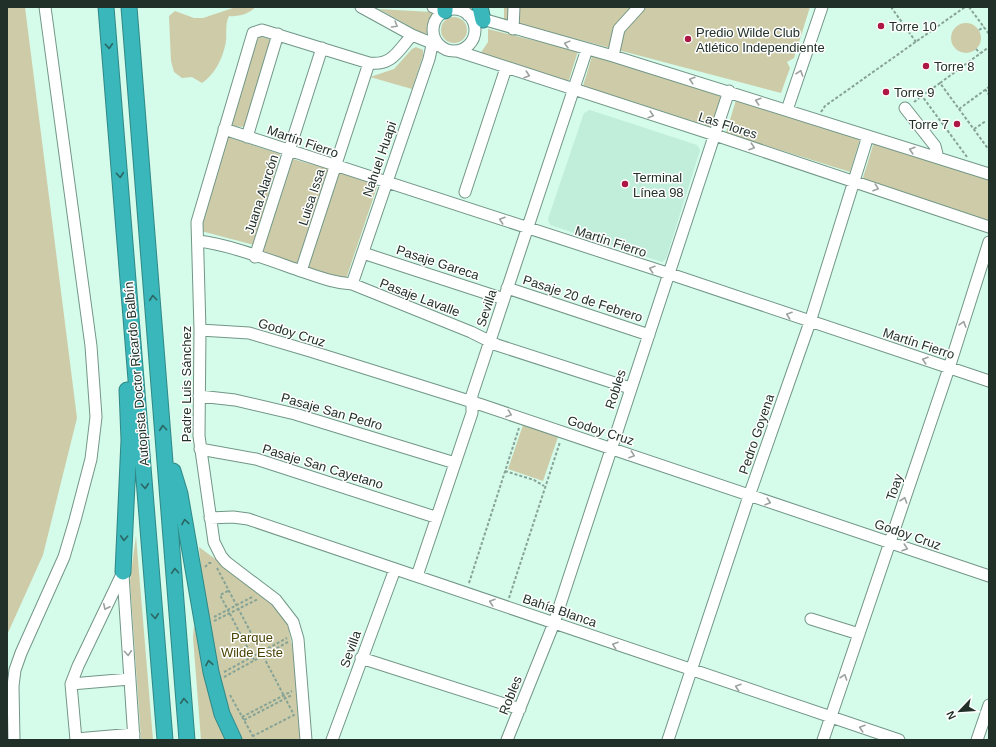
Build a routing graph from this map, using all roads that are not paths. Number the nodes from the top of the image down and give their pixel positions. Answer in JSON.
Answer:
{"nodes":[{"id":1,"x":44,"y":7,"type":"edge"},
{"id":2,"x":106,"y":7,"type":"edge"},
{"id":3,"x":129,"y":7,"type":"edge"},
{"id":4,"x":361,"y":7,"type":"edge"},
{"id":5,"x":514,"y":7,"type":"edge"},
{"id":6,"x":639,"y":7,"type":"edge"},
{"id":7,"x":822,"y":7,"type":"edge"},
{"id":8,"x":441,"y":8,"type":"edge"},
{"id":9,"x":477,"y":14,"type":"edge"},
{"id":10,"x":513,"y":29,"type":"junction"},
{"id":11,"x":278,"y":34,"type":"junction"},
{"id":12,"x":412,"y":35,"type":"junction"},
{"id":13,"x":435,"y":42,"type":"junction"},
{"id":14,"x":322,"y":48,"type":"junction"},
{"id":15,"x":587,"y":49,"type":"junction"},
{"id":16,"x":457,"y":51,"type":"junction"},
{"id":17,"x":613,"y":56,"type":"junction"},
{"id":18,"x":369,"y":63,"type":"junction"},
{"id":19,"x":506,"y":68,"type":"junction"},
{"id":20,"x":574,"y":90,"type":"junction"},
{"id":21,"x":729,"y":91,"type":"junction"},
{"id":22,"x":905,"y":108,"type":"dead end"},
{"id":23,"x":787,"y":110,"type":"junction"},
{"id":24,"x":224,"y":129,"type":"junction"},
{"id":25,"x":715,"y":135,"type":"junction"},
{"id":26,"x":868,"y":136,"type":"junction"},
{"id":27,"x":247,"y":137,"type":"junction"},
{"id":28,"x":290,"y":151,"type":"junction"},
{"id":29,"x":938,"y":158,"type":"junction"},
{"id":30,"x":335,"y":167,"type":"junction"},
{"id":31,"x":989,"y":174,"type":"edge"},
{"id":32,"x":854,"y":181,"type":"junction"},
{"id":33,"x":386,"y":182,"type":"junction"},
{"id":34,"x":465,"y":192,"type":"dead end"},
{"id":35,"x":989,"y":227,"type":"edge"},
{"id":36,"x":529,"y":228,"type":"junction"},
{"id":37,"x":198,"y":241,"type":"junction"},
{"id":38,"x":989,"y":242,"type":"edge"},
{"id":39,"x":362,"y":252,"type":"junction"},
{"id":40,"x":255,"y":256,"type":"junction"},
{"id":41,"x":301,"y":271,"type":"junction"},
{"id":42,"x":670,"y":274,"type":"junction"},
{"id":43,"x":352,"y":284,"type":"junction"},
{"id":44,"x":506,"y":293,"type":"junction"},
{"id":45,"x":131,"y":317,"type":"junction"},
{"id":46,"x":810,"y":322,"type":"junction"},
{"id":47,"x":200,"y":330,"type":"junction"},
{"id":48,"x":649,"y":335,"type":"junction"},
{"id":49,"x":490,"y":341,"type":"junction"},
{"id":50,"x":950,"y":368,"type":"junction"},
{"id":51,"x":989,"y":382,"type":"edge"},
{"id":52,"x":630,"y":388,"type":"junction"},
{"id":53,"x":199,"y":396,"type":"junction"},
{"id":54,"x":472,"y":402,"type":"junction"},
{"id":55,"x":165,"y":446,"type":"junction"},
{"id":56,"x":611,"y":448,"type":"junction"},
{"id":57,"x":200,"y":450,"type":"junction"},
{"id":58,"x":455,"y":463,"type":"junction"},
{"id":59,"x":749,"y":496,"type":"junction"},
{"id":60,"x":436,"y":517,"type":"junction"},
{"id":61,"x":210,"y":518,"type":"junction"},
{"id":62,"x":890,"y":542,"type":"junction"},
{"id":63,"x":395,"y":569,"type":"junction"},
{"id":64,"x":123,"y":572,"type":"junction"},
{"id":65,"x":417,"y":576,"type":"junction"},
{"id":66,"x":989,"y":576,"type":"edge"},
{"id":67,"x":811,"y":619,"type":"dead end"},
{"id":68,"x":554,"y":623,"type":"junction"},
{"id":69,"x":859,"y":634,"type":"junction"},
{"id":70,"x":361,"y":658,"type":"junction"},
{"id":71,"x":691,"y":671,"type":"junction"},
{"id":72,"x":130,"y":679,"type":"junction"},
{"id":73,"x":71,"y":684,"type":"junction"},
{"id":74,"x":989,"y":705,"type":"edge"},
{"id":75,"x":520,"y":709,"type":"junction"},
{"id":76,"x":830,"y":717,"type":"junction"},
{"id":77,"x":134,"y":737,"type":"edge"},
{"id":78,"x":96,"y":738,"type":"edge"},
{"id":79,"x":76,"y":739,"type":"edge"},
{"id":80,"x":14,"y":740,"type":"edge"},
{"id":81,"x":165,"y":740,"type":"edge"},
{"id":82,"x":187,"y":740,"type":"edge"},
{"id":83,"x":234,"y":740,"type":"edge"},
{"id":84,"x":306,"y":740,"type":"edge"},
{"id":85,"x":332,"y":740,"type":"edge"},
{"id":86,"x":507,"y":740,"type":"edge"},
{"id":87,"x":668,"y":740,"type":"edge"},
{"id":88,"x":823,"y":740,"type":"edge"},
{"id":89,"x":899,"y":740,"type":"edge"},
{"id":90,"x":977,"y":740,"type":"edge"}],
"edges":[{"from":1,"to":80,"type":"street"},
{"from":2,"to":45,"type":"highway","name":"Autopista Doctor Ricardo Balbín","one_way":true},
{"from":55,"to":3,"type":"highway","name":"Autopista Doctor Ricardo Balbín","one_way":true},
{"from":4,"to":12,"type":"street","one_way":true},
{"from":5,"to":10,"type":"street"},
{"from":6,"to":17,"type":"street"},
{"from":23,"to":7,"type":"street","one_way":true},
{"from":8,"to":9,"type":"street"},
{"from":8,"to":13,"type":"street"},
{"from":9,"to":10,"type":"street"},
{"from":9,"to":16,"type":"street"},
{"from":15,"to":10,"type":"street","one_way":true},
{"from":11,"to":14,"type":"street"},
{"from":11,"to":24,"type":"street","name":"Padre Luis Sánchez"},
{"from":11,"to":27,"type":"street"},
{"from":12,"to":13,"type":"street"},
{"from":12,"to":18,"type":"street"},
{"from":13,"to":16,"type":"street"},
{"from":13,"to":33,"type":"street","name":"Nahuel Huapi"},
{"from":14,"to":18,"type":"street"},
{"from":14,"to":28,"type":"street","name":"Juana Alarcón"},
{"from":15,"to":17,"type":"street"},
{"from":15,"to":20,"type":"street","name":"Sevilla"},
{"from":16,"to":19,"type":"street","name":"Las Flores"},
{"from":21,"to":17,"type":"street","one_way":true},
{"from":18,"to":30,"type":"street","name":"Luisa Issa"},
{"from":19,"to":20,"type":"street","name":"Las Flores","one_way":true},
{"from":19,"to":34,"type":"street"},
{"from":20,"to":25,"type":"street","name":"Las Flores","one_way":true},
{"from":20,"to":36,"type":"street","name":"Sevilla"},
{"from":23,"to":21,"type":"street","one_way":true},
{"from":21,"to":25,"type":"street","name":"Robles"},
{"from":22,"to":29,"type":"street"},
{"from":23,"to":26,"type":"street"},
{"from":24,"to":27,"type":"street","name":"Martín Fierro"},
{"from":24,"to":37,"type":"street","name":"Padre Luis Sánchez"},
{"from":25,"to":32,"type":"street","name":"Las Flores","one_way":true},
{"from":25,"to":42,"type":"street","name":"Robles"},
{"from":29,"to":26,"type":"street","one_way":true},
{"from":26,"to":32,"type":"street","name":"Pedro Goyena"},
{"from":27,"to":28,"type":"street","name":"Martín Fierro"},
{"from":28,"to":30,"type":"street","name":"Martín Fierro"},
{"from":28,"to":40,"type":"street","name":"Juana Alarcón"},
{"from":29,"to":31,"type":"street"},
{"from":30,"to":33,"type":"street","name":"Martín Fierro"},
{"from":30,"to":41,"type":"street","name":"Luisa Issa"},
{"from":32,"to":35,"type":"street","name":"Las Flores","one_way":true},
{"from":32,"to":46,"type":"street","name":"Pedro Goyena"},
{"from":36,"to":33,"type":"street","name":"Martín Fierro","one_way":true},
{"from":33,"to":39,"type":"street","name":"Nahuel Huapi"},
{"from":42,"to":36,"type":"street","name":"Martín Fierro","one_way":true},
{"from":36,"to":44,"type":"street","name":"Sevilla"},
{"from":37,"to":40,"type":"street","name":"Pasaje Lavalle"},
{"from":37,"to":47,"type":"street","name":"Padre Luis Sánchez"},
{"from":50,"to":38,"type":"street","name":"Toay","one_way":true},
{"from":39,"to":43,"type":"street","name":"Nahuel Huapi"},
{"from":39,"to":44,"type":"street","name":"Pasaje Gareca"},
{"from":40,"to":41,"type":"street","name":"Pasaje Lavalle"},
{"from":41,"to":43,"type":"street","name":"Pasaje Lavalle"},
{"from":46,"to":42,"type":"street","name":"Martín Fierro","one_way":true},
{"from":42,"to":48,"type":"street","name":"Robles"},
{"from":43,"to":49,"type":"street","name":"Pasaje Lavalle"},
{"from":44,"to":48,"type":"street","name":"Pasaje 20 de Febrero"},
{"from":44,"to":49,"type":"street","name":"Sevilla"},
{"from":45,"to":64,"type":"highway","one_way":true},
{"from":45,"to":81,"type":"highway","name":"Autopista Doctor Ricardo Balbín","one_way":true},
{"from":50,"to":46,"type":"street","name":"Martín Fierro","one_way":true},
{"from":46,"to":59,"type":"street","name":"Pedro Goyena"},
{"from":47,"to":53,"type":"street","name":"Padre Luis Sánchez"},
{"from":47,"to":54,"type":"street","name":"Godoy Cruz"},
{"from":48,"to":52,"type":"street","name":"Robles"},
{"from":49,"to":52,"type":"street","name":"Pasaje Lavalle"},
{"from":49,"to":54,"type":"street","name":"Sevilla"},
{"from":50,"to":51,"type":"street","name":"Martín Fierro"},
{"from":62,"to":50,"type":"street","name":"Toay","one_way":true},
{"from":52,"to":56,"type":"street","name":"Robles"},
{"from":53,"to":57,"type":"street","name":"Padre Luis Sánchez"},
{"from":53,"to":58,"type":"street","name":"Pasaje San Pedro"},
{"from":54,"to":56,"type":"street","name":"Godoy Cruz","one_way":true},
{"from":54,"to":58,"type":"street","name":"Sevilla"},
{"from":82,"to":55,"type":"highway","name":"Autopista Doctor Ricardo Balbín","one_way":true},
{"from":83,"to":55,"type":"highway","one_way":true},
{"from":56,"to":59,"type":"street","name":"Godoy Cruz","one_way":true},
{"from":56,"to":68,"type":"street","name":"Robles"},
{"from":57,"to":60,"type":"street","name":"Pasaje San Cayetano"},
{"from":57,"to":61,"type":"street","name":"Padre Luis Sánchez"},
{"from":58,"to":60,"type":"street","name":"Sevilla"},
{"from":59,"to":62,"type":"street","name":"Godoy Cruz","one_way":true},
{"from":59,"to":71,"type":"street","name":"Pedro Goyena"},
{"from":60,"to":65,"type":"street","name":"Sevilla"},
{"from":61,"to":63,"type":"street","name":"Bahía Blanca"},
{"from":61,"to":84,"type":"street","name":"Padre Luis Sánchez"},
{"from":62,"to":66,"type":"street","name":"Godoy Cruz","one_way":true},
{"from":62,"to":69,"type":"street","name":"Toay"},
{"from":63,"to":65,"type":"street","name":"Bahía Blanca"},
{"from":63,"to":70,"type":"street","name":"Sevilla"},
{"from":64,"to":72,"type":"street","one_way":true},
{"from":64,"to":73,"type":"street","one_way":true},
{"from":68,"to":65,"type":"street","name":"Bahía Blanca","one_way":true},
{"from":67,"to":69,"type":"street"},
{"from":71,"to":68,"type":"street","name":"Bahía Blanca","one_way":true},
{"from":68,"to":75,"type":"street","name":"Robles"},
{"from":76,"to":69,"type":"street","name":"Toay","one_way":true},
{"from":70,"to":75,"type":"street"},
{"from":70,"to":85,"type":"street","name":"Sevilla"},
{"from":76,"to":71,"type":"street","name":"Bahía Blanca","one_way":true},
{"from":71,"to":87,"type":"street","name":"Pedro Goyena"},
{"from":72,"to":73,"type":"street"},
{"from":72,"to":77,"type":"street"},
{"from":73,"to":79,"type":"street"},
{"from":74,"to":90,"type":"street"},
{"from":75,"to":86,"type":"street","name":"Robles"},
{"from":76,"to":88,"type":"street","name":"Toay"},
{"from":89,"to":76,"type":"street","name":"Bahía Blanca","one_way":true},
{"from":77,"to":78,"type":"street"},
{"from":78,"to":79,"type":"street"}]}
